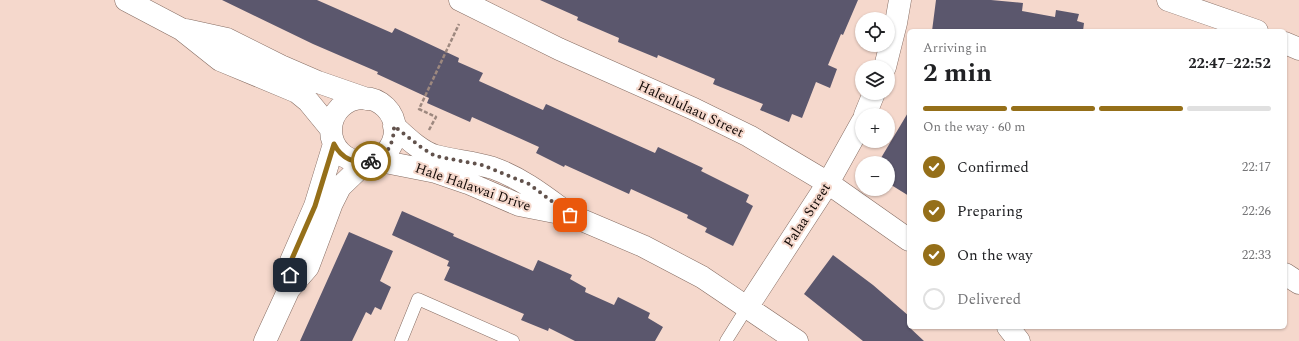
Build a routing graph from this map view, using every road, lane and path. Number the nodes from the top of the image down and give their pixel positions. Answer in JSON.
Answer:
{"nodes":[{"id":1,"x":126,"y":0,"type":"edge"},
{"id":2,"x":900,"y":0,"type":"edge"},
{"id":3,"x":1168,"y":0,"type":"edge"},
{"id":4,"x":464,"y":2,"type":"edge"},
{"id":5,"x":181,"y":29,"type":"junction"},
{"id":6,"x":1251,"y":29,"type":"edge"},
{"id":7,"x":1287,"y":44,"type":"edge"},
{"id":8,"x":1299,"y":49,"type":"edge"},
{"id":9,"x":887,"y":60,"type":"edge"},
{"id":10,"x":367,"y":99,"type":"junction"},
{"id":11,"x":394,"y":126,"type":"junction"},
{"id":12,"x":855,"y":135,"type":"edge"},
{"id":13,"x":332,"y":136,"type":"junction"},
{"id":14,"x":422,"y":148,"type":"junction"},
{"id":15,"x":370,"y":161,"type":"junction"},
{"id":16,"x":828,"y":183,"type":"junction"},
{"id":17,"x":570,"y":215,"type":"junction"},
{"id":18,"x":907,"y":239,"type":"edge"},
{"id":19,"x":1287,"y":275,"type":"edge"},
{"id":20,"x":1299,"y":283,"type":"edge"},
{"id":21,"x":289,"y":289,"type":"junction"},
{"id":22,"x":748,"y":306,"type":"junction"},
{"id":23,"x":1010,"y":329,"type":"edge"},
{"id":24,"x":265,"y":341,"type":"edge"},
{"id":25,"x":402,"y":341,"type":"edge"},
{"id":26,"x":512,"y":341,"type":"edge"},
{"id":27,"x":726,"y":341,"type":"edge"},
{"id":28,"x":797,"y":341,"type":"edge"},
{"id":29,"x":1019,"y":341,"type":"edge"}],
"edges":[{"from":1,"to":5,"type":"street"},
{"from":2,"to":9,"type":"street"},
{"from":3,"to":6,"type":"street"},
{"from":4,"to":14,"type":"path"},
{"from":4,"to":16,"type":"street","name":"Haleululaau Street"},
{"from":5,"to":10,"type":"street"},
{"from":5,"to":13,"type":"street"},
{"from":7,"to":8,"type":"street"},
{"from":10,"to":11,"type":"street"},
{"from":10,"to":13,"type":"street"},
{"from":11,"to":14,"type":"street","name":"Hale Halawai Drive"},
{"from":11,"to":15,"type":"street"},
{"from":12,"to":16,"type":"street","name":"Palaa Street"},
{"from":13,"to":15,"type":"street"},
{"from":13,"to":21,"type":"street"},
{"from":14,"to":17,"type":"street","name":"Hale Halawai Drive"},
{"from":15,"to":17,"type":"street","name":"Hale Halawai Drive"},
{"from":15,"to":21,"type":"street"},
{"from":16,"to":18,"type":"street","name":"Haleululaau Street"},
{"from":16,"to":22,"type":"street","name":"Palaa Street"},
{"from":17,"to":22,"type":"street","name":"Hale Halawai Drive"},
{"from":19,"to":20,"type":"street"},
{"from":21,"to":24,"type":"street"},
{"from":22,"to":27,"type":"lane"},
{"from":22,"to":28,"type":"street","name":"Hale Halawai Drive"},
{"from":23,"to":29,"type":"street"},
{"from":25,"to":26,"type":"lane"}]}
